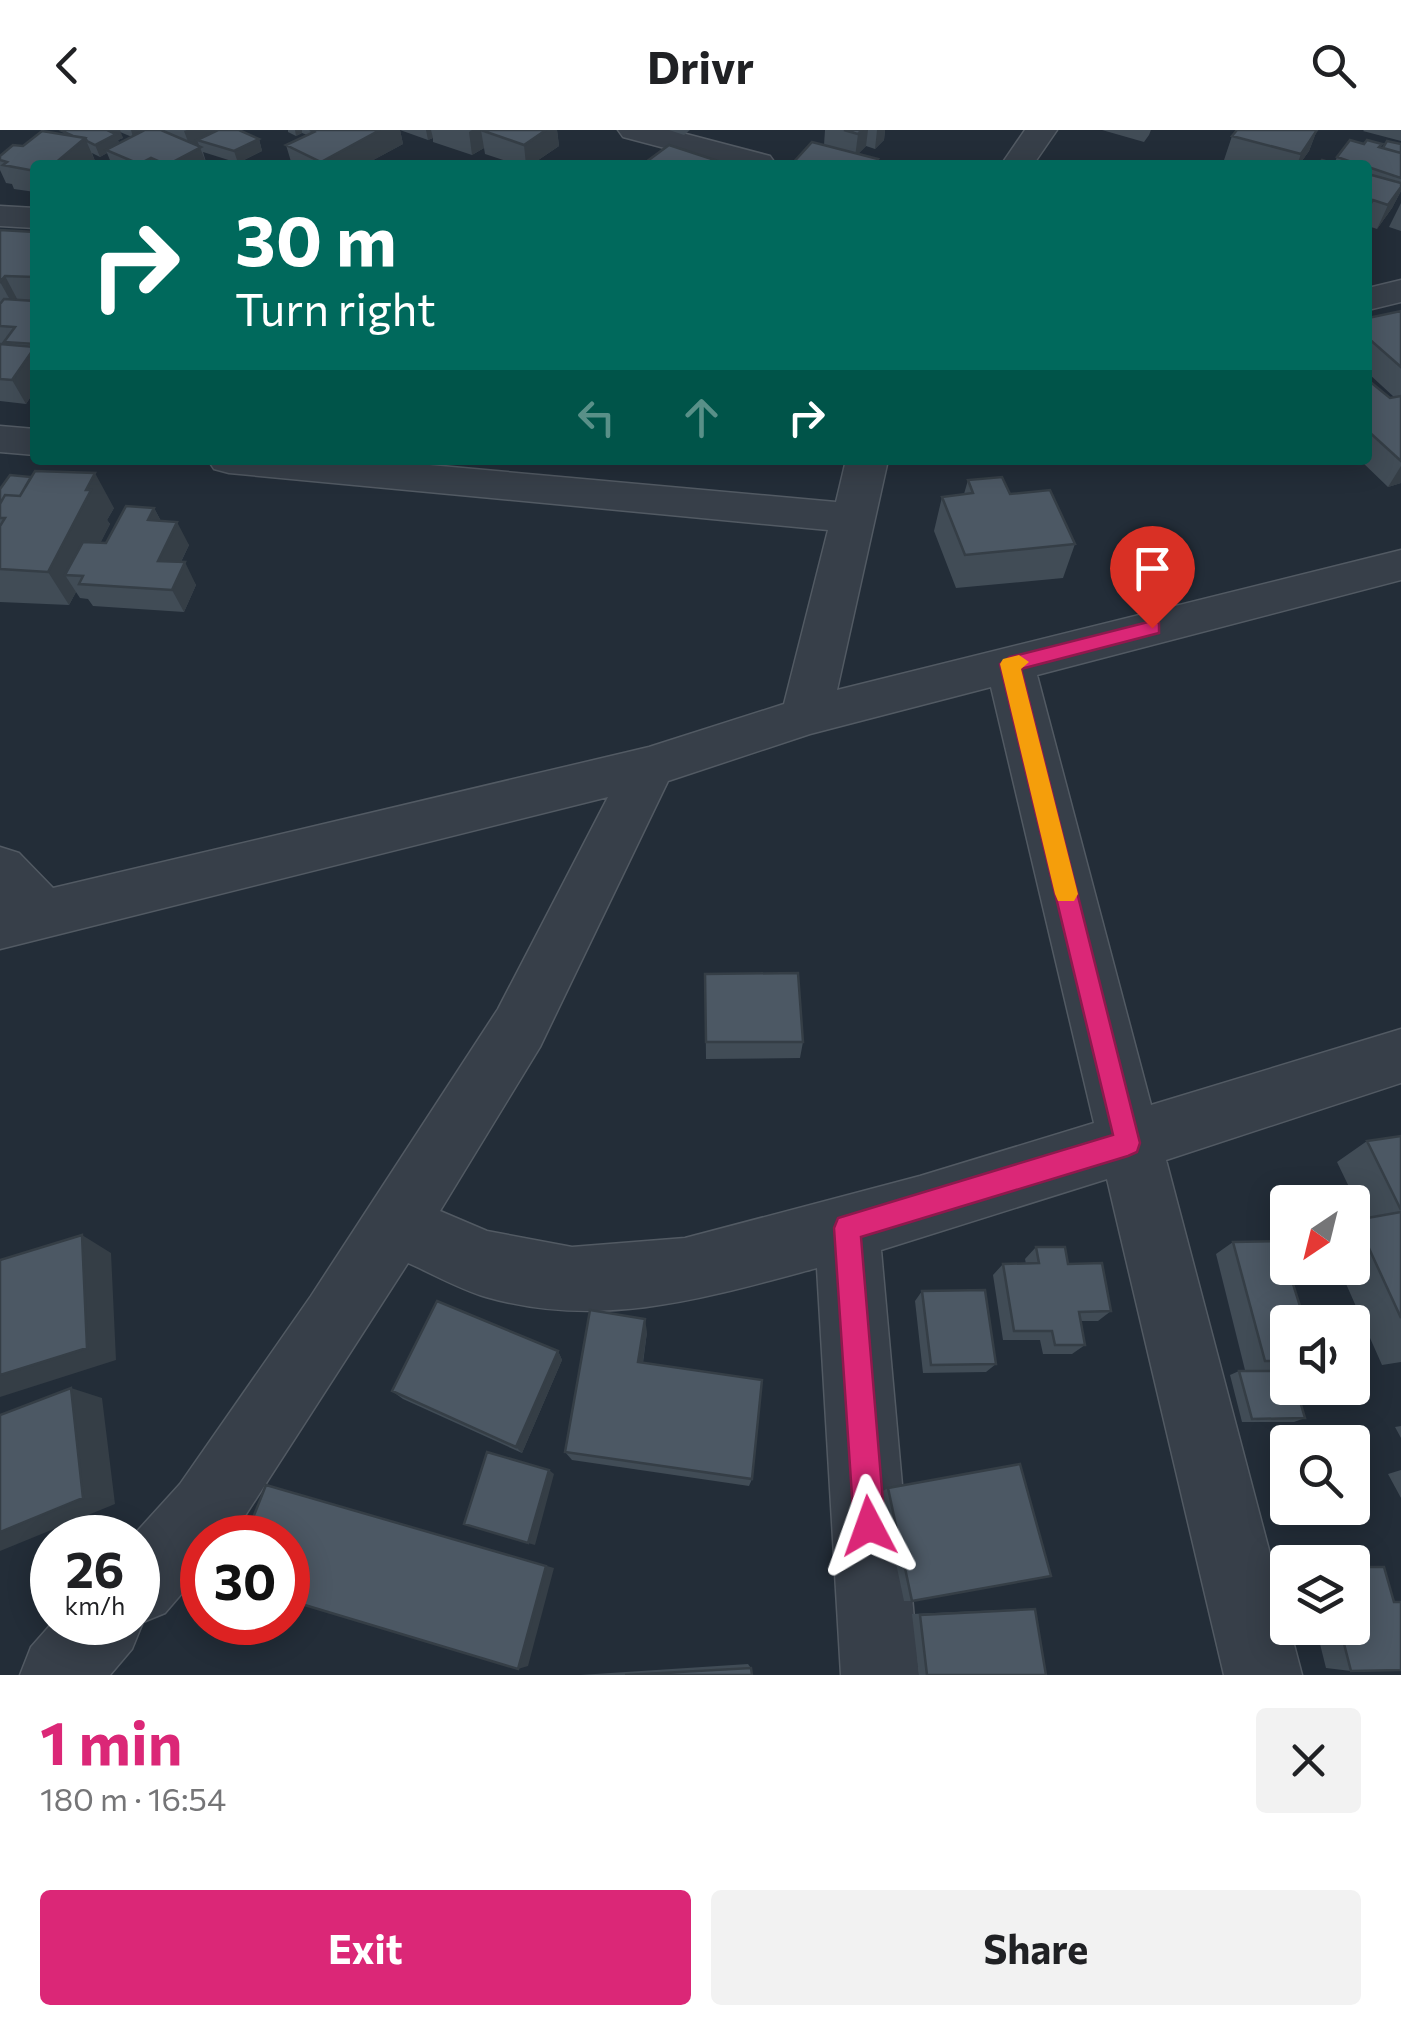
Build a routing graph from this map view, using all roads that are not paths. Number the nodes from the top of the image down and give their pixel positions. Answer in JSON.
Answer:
{"nodes":[{"id":1,"x":634,"y":130,"type":"edge"},
{"id":2,"x":1041,"y":130,"type":"edge"},
{"id":3,"x":765,"y":157,"type":"edge"},
{"id":4,"x":1020,"y":160,"type":"edge"},
{"id":5,"x":0,"y":216,"type":"edge"},
{"id":6,"x":30,"y":218,"type":"edge"},
{"id":7,"x":1401,"y":291,"type":"edge"},
{"id":8,"x":1372,"y":297,"type":"edge"},
{"id":9,"x":0,"y":439,"type":"edge"},
{"id":10,"x":30,"y":442,"type":"edge"},
{"id":11,"x":283,"y":465,"type":"edge"},
{"id":12,"x":866,"y":465,"type":"edge"},
{"id":13,"x":851,"y":518,"type":"junction"},
{"id":14,"x":1401,"y":564,"type":"edge"},
{"id":15,"x":1010,"y":664,"type":"junction"},
{"id":16,"x":806,"y":716,"type":"junction"},
{"id":17,"x":649,"y":767,"type":"junction"},
{"id":18,"x":0,"y":869,"type":"edge"},
{"id":19,"x":21,"y":919,"type":"edge"},
{"id":20,"x":1401,"y":1056,"type":"edge"},
{"id":21,"x":1128,"y":1143,"type":"junction"},
{"id":22,"x":395,"y":1224,"type":"junction"},
{"id":23,"x":847,"y":1228,"type":"junction"},
{"id":24,"x":160,"y":1561,"type":"edge"},
{"id":25,"x":85,"y":1645,"type":"edge"},
{"id":26,"x":58,"y":1675,"type":"edge"},
{"id":27,"x":880,"y":1675,"type":"edge"},
{"id":28,"x":1263,"y":1675,"type":"edge"}],
"edges":[{"from":1,"to":3,"type":"street"},
{"from":2,"to":4,"type":"street"},
{"from":5,"to":6,"type":"street"},
{"from":7,"to":8,"type":"street"},
{"from":9,"to":10,"type":"street"},
{"from":11,"to":13,"type":"street"},
{"from":12,"to":13,"type":"street"},
{"from":13,"to":16,"type":"street"},
{"from":14,"to":15,"type":"street"},
{"from":15,"to":16,"type":"street"},
{"from":15,"to":21,"type":"street"},
{"from":16,"to":17,"type":"street"},
{"from":17,"to":19,"type":"street"},
{"from":17,"to":22,"type":"street"},
{"from":18,"to":19,"type":"street"},
{"from":20,"to":21,"type":"street"},
{"from":21,"to":23,"type":"street"},
{"from":21,"to":28,"type":"street"},
{"from":22,"to":23,"type":"street"},
{"from":22,"to":24,"type":"street"},
{"from":23,"to":27,"type":"street"},
{"from":25,"to":26,"type":"street"}]}
